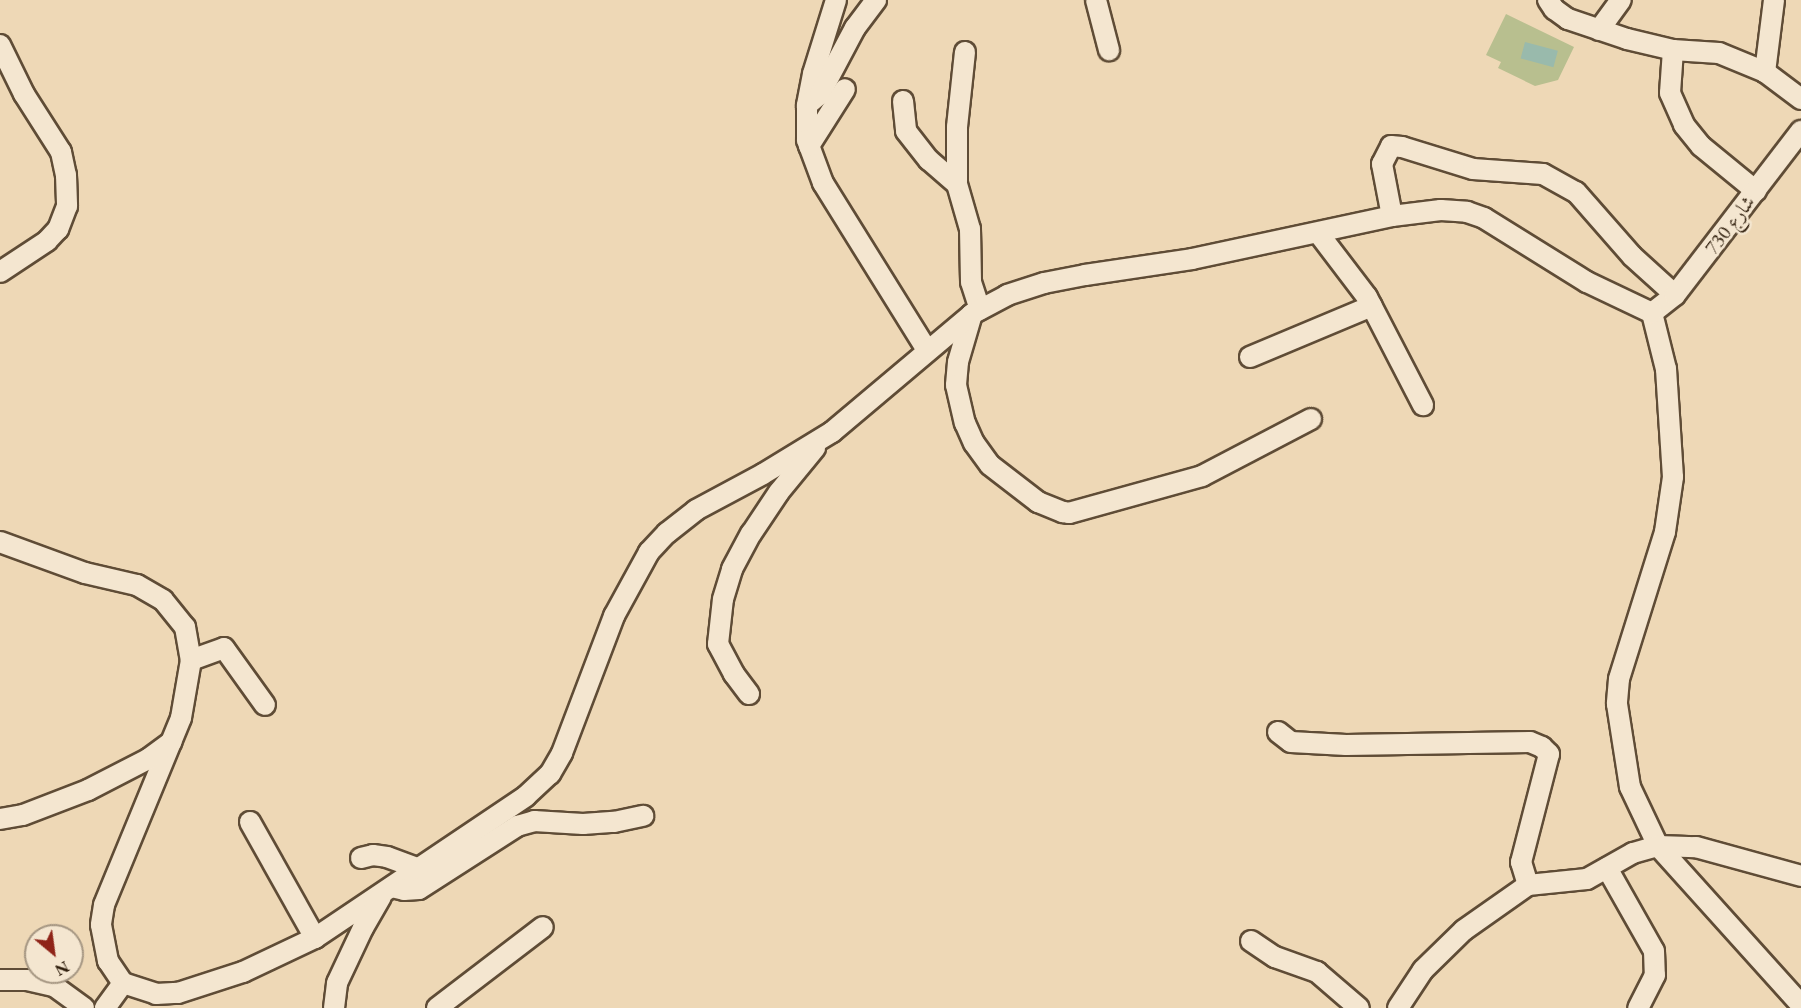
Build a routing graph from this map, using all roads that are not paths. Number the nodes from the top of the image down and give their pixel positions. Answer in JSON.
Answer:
{"nodes":[{"id":1,"x":836,"y":0,"type":"edge"},
{"id":2,"x":876,"y":0,"type":"edge"},
{"id":3,"x":1096,"y":0,"type":"edge"},
{"id":4,"x":1548,"y":0,"type":"edge"},
{"id":5,"x":1621,"y":0,"type":"edge"},
{"id":6,"x":1774,"y":0,"type":"edge"},
{"id":7,"x":1599,"y":30,"type":"junction"},
{"id":8,"x":0,"y":45,"type":"edge"},
{"id":9,"x":1109,"y":50,"type":"dead end"},
{"id":10,"x":1673,"y":50,"type":"junction"},
{"id":11,"x":965,"y":52,"type":"dead end"},
{"id":12,"x":1765,"y":72,"type":"junction"},
{"id":13,"x":844,"y":89,"type":"dead end"},
{"id":14,"x":1801,"y":99,"type":"edge"},
{"id":15,"x":903,"y":101,"type":"dead end"},
{"id":16,"x":807,"y":105,"type":"junction"},
{"id":17,"x":1801,"y":131,"type":"edge"},
{"id":18,"x":809,"y":146,"type":"junction"},
{"id":19,"x":957,"y":184,"type":"junction"},
{"id":20,"x":1756,"y":191,"type":"junction"},
{"id":21,"x":1392,"y":216,"type":"junction"},
{"id":22,"x":1319,"y":234,"type":"junction"},
{"id":23,"x":0,"y":272,"type":"edge"},
{"id":24,"x":1675,"y":295,"type":"junction"},
{"id":25,"x":1372,"y":306,"type":"junction"},
{"id":26,"x":976,"y":312,"type":"junction"},
{"id":27,"x":1652,"y":313,"type":"junction"},
{"id":28,"x":927,"y":350,"type":"junction"},
{"id":29,"x":1250,"y":357,"type":"dead end"},
{"id":30,"x":1423,"y":405,"type":"dead end"},
{"id":31,"x":1311,"y":419,"type":"dead end"},
{"id":32,"x":822,"y":439,"type":"junction"},
{"id":33,"x":0,"y":542,"type":"edge"},
{"id":34,"x":191,"y":660,"type":"junction"},
{"id":35,"x":749,"y":694,"type":"dead end"},
{"id":36,"x":264,"y":705,"type":"dead end"},
{"id":37,"x":1278,"y":732,"type":"dead end"},
{"id":38,"x":171,"y":742,"type":"junction"},
{"id":39,"x":643,"y":816,"type":"dead end"},
{"id":40,"x":0,"y":819,"type":"edge"},
{"id":41,"x":250,"y":822,"type":"dead end"},
{"id":42,"x":1658,"y":846,"type":"junction"},
{"id":43,"x":361,"y":858,"type":"dead end"},
{"id":44,"x":418,"y":868,"type":"junction"},
{"id":45,"x":1608,"y":868,"type":"junction"},
{"id":46,"x":1801,"y":876,"type":"edge"},
{"id":47,"x":1528,"y":885,"type":"junction"},
{"id":48,"x":388,"y":890,"type":"junction"},
{"id":49,"x":543,"y":927,"type":"dead end"},
{"id":50,"x":315,"y":938,"type":"junction"},
{"id":51,"x":1251,"y":941,"type":"dead end"},
{"id":52,"x":0,"y":980,"type":"edge"},
{"id":53,"x":123,"y":983,"type":"junction"},
{"id":54,"x":1801,"y":1005,"type":"edge"},
{"id":55,"x":84,"y":1008,"type":"edge"},
{"id":56,"x":105,"y":1008,"type":"edge"},
{"id":57,"x":334,"y":1008,"type":"edge"},
{"id":58,"x":437,"y":1008,"type":"edge"},
{"id":59,"x":1359,"y":1008,"type":"edge"},
{"id":60,"x":1398,"y":1008,"type":"edge"},
{"id":61,"x":1638,"y":1008,"type":"edge"}],
"edges":[{"from":1,"to":16,"type":"street"},
{"from":2,"to":16,"type":"street"},
{"from":3,"to":9,"type":"street"},
{"from":4,"to":7,"type":"street"},
{"from":5,"to":7,"type":"street"},
{"from":6,"to":12,"type":"street"},
{"from":7,"to":10,"type":"street"},
{"from":8,"to":23,"type":"street"},
{"from":10,"to":12,"type":"street"},
{"from":10,"to":20,"type":"street"},
{"from":11,"to":19,"type":"street"},
{"from":12,"to":14,"type":"street"},
{"from":13,"to":18,"type":"street"},
{"from":15,"to":19,"type":"street"},
{"from":16,"to":18,"type":"street"},
{"from":17,"to":20,"type":"street","name":"شارع 730"},
{"from":18,"to":28,"type":"street"},
{"from":19,"to":26,"type":"street"},
{"from":20,"to":24,"type":"street","name":"شارع 730"},
{"from":21,"to":22,"type":"street"},
{"from":21,"to":24,"type":"street"},
{"from":21,"to":27,"type":"street"},
{"from":22,"to":25,"type":"street"},
{"from":22,"to":26,"type":"street"},
{"from":24,"to":27,"type":"street","name":"شارع 730"},
{"from":25,"to":29,"type":"street"},
{"from":25,"to":30,"type":"street"},
{"from":26,"to":28,"type":"street"},
{"from":26,"to":31,"type":"street"},
{"from":27,"to":42,"type":"street"},
{"from":28,"to":32,"type":"street"},
{"from":32,"to":35,"type":"street"},
{"from":32,"to":44,"type":"street"},
{"from":33,"to":34,"type":"street"},
{"from":34,"to":36,"type":"street"},
{"from":34,"to":38,"type":"street"},
{"from":37,"to":47,"type":"street"},
{"from":38,"to":40,"type":"street"},
{"from":38,"to":53,"type":"street"},
{"from":39,"to":48,"type":"street"},
{"from":41,"to":50,"type":"street"},
{"from":42,"to":45,"type":"street"},
{"from":42,"to":46,"type":"street"},
{"from":42,"to":54,"type":"street"},
{"from":43,"to":44,"type":"street"},
{"from":44,"to":48,"type":"street"},
{"from":45,"to":47,"type":"street"},
{"from":45,"to":61,"type":"street"},
{"from":47,"to":60,"type":"street"},
{"from":48,"to":50,"type":"street"},
{"from":48,"to":57,"type":"street"},
{"from":49,"to":58,"type":"street"},
{"from":50,"to":53,"type":"street"},
{"from":51,"to":59,"type":"street"},
{"from":52,"to":55,"type":"street"},
{"from":53,"to":56,"type":"street"}]}
